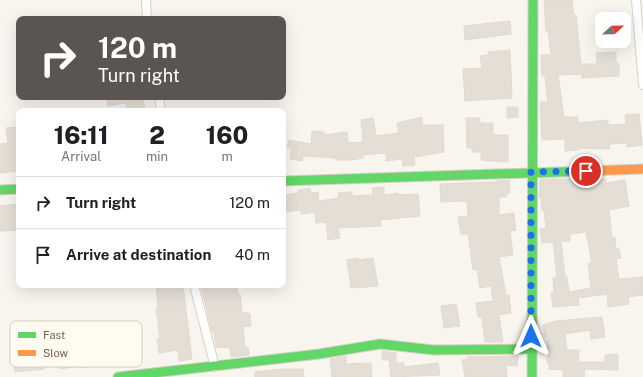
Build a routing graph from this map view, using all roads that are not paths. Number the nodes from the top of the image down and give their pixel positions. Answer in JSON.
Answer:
{"nodes":[{"id":1,"x":146,"y":0,"type":"edge"},
{"id":2,"x":533,"y":0,"type":"edge"},
{"id":3,"x":636,"y":0,"type":"edge"},
{"id":4,"x":147,"y":16,"type":"edge"},
{"id":5,"x":643,"y":85,"type":"edge"},
{"id":6,"x":643,"y":169,"type":"edge"},
{"id":7,"x":531,"y":172,"type":"junction"},
{"id":8,"x":286,"y":181,"type":"edge"},
{"id":9,"x":16,"y":189,"type":"edge"},
{"id":10,"x":0,"y":190,"type":"edge"},
{"id":11,"x":195,"y":288,"type":"edge"},
{"id":12,"x":531,"y":349,"type":"junction"},
{"id":13,"x":215,"y":367,"type":"junction"},
{"id":14,"x":118,"y":377,"type":"edge"},
{"id":15,"x":532,"y":377,"type":"edge"}],
"edges":[{"from":1,"to":4,"type":"street"},
{"from":2,"to":7,"type":"street"},
{"from":3,"to":5,"type":"street"},
{"from":6,"to":7,"type":"street"},
{"from":7,"to":8,"type":"street"},
{"from":7,"to":12,"type":"street"},
{"from":9,"to":10,"type":"street"},
{"from":11,"to":13,"type":"street"},
{"from":12,"to":13,"type":"street"},
{"from":12,"to":15,"type":"street"},
{"from":13,"to":14,"type":"street"}]}
